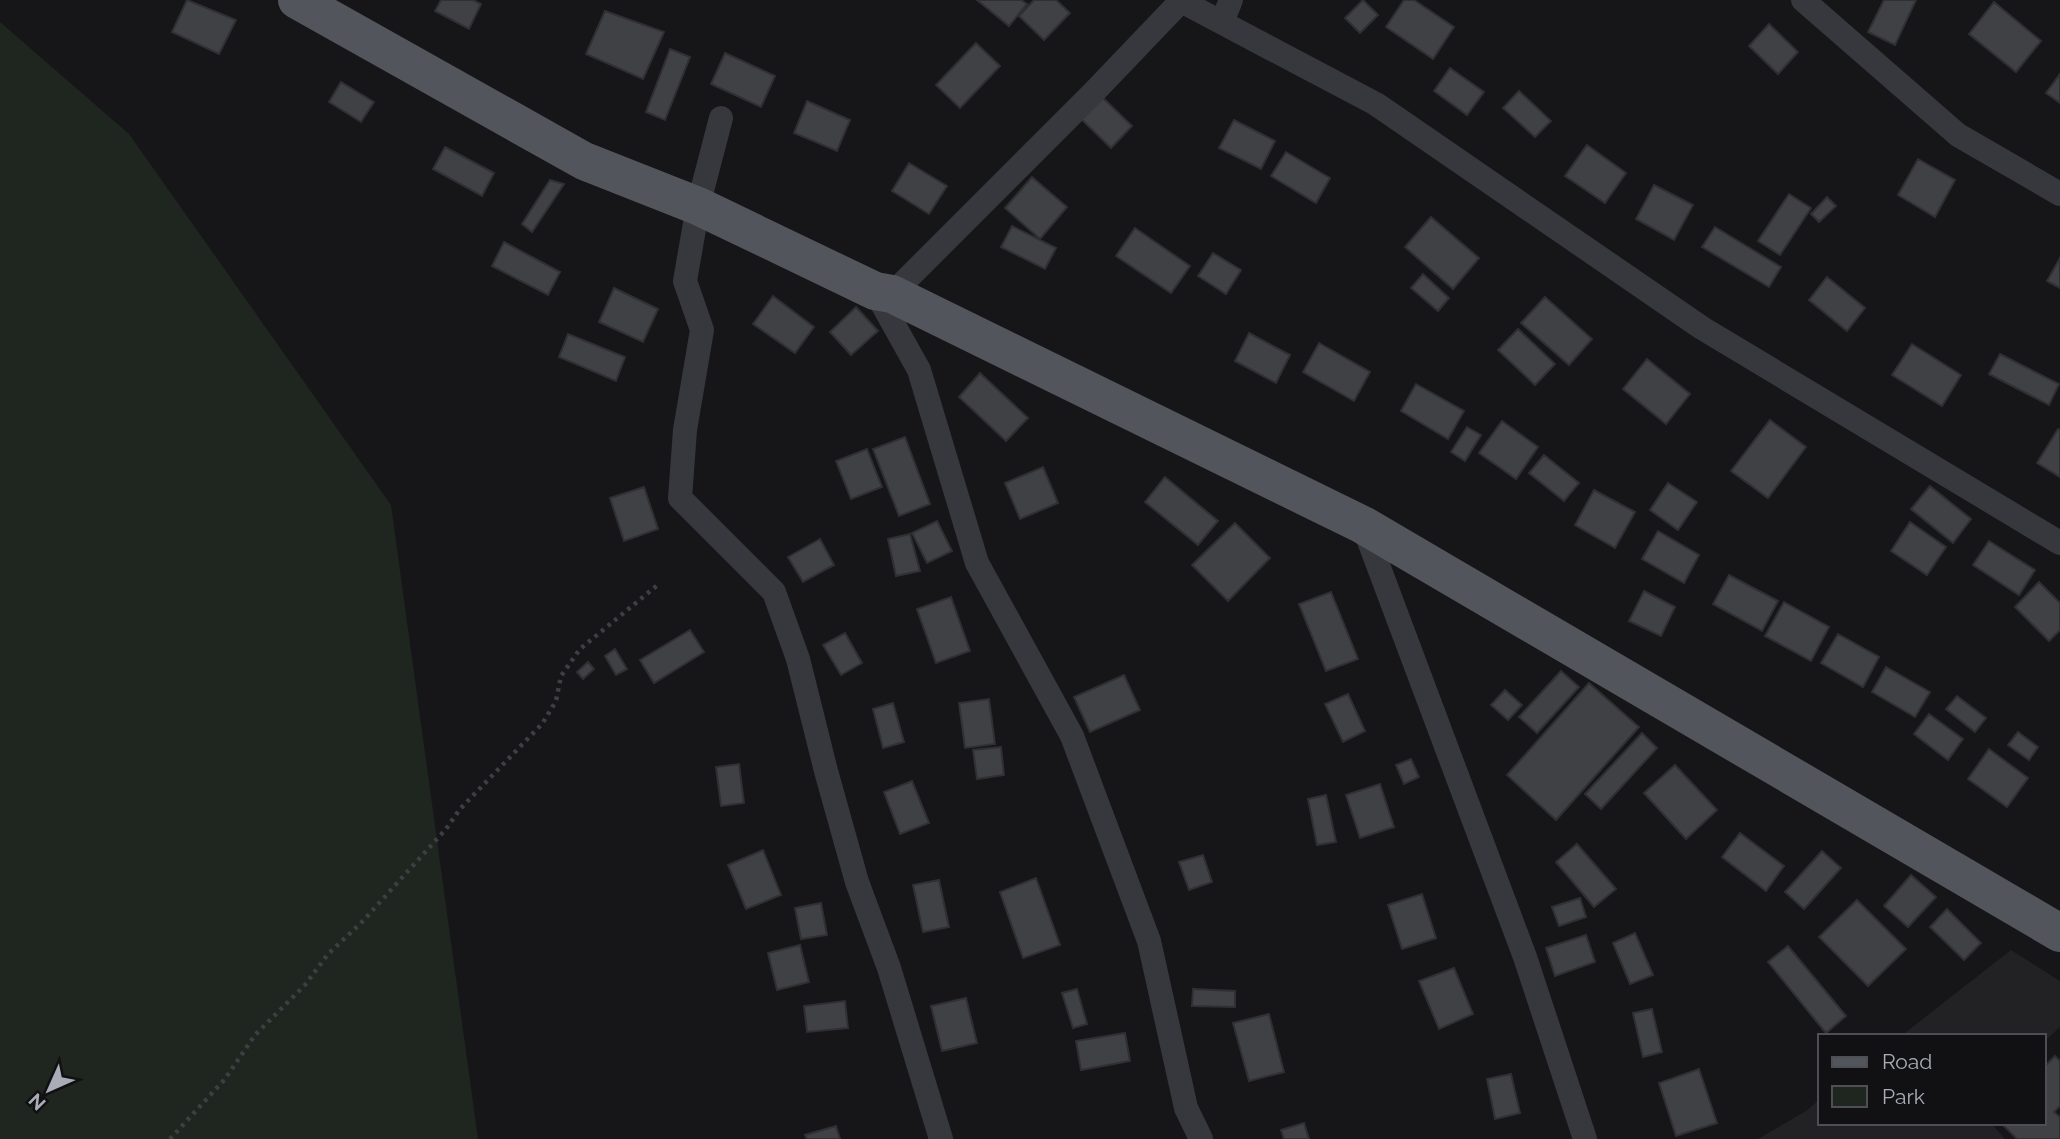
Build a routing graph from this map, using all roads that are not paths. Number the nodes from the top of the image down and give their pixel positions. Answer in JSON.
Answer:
{"nodes":[{"id":1,"x":297,"y":0,"type":"edge"},
{"id":2,"x":1180,"y":0,"type":"edge"},
{"id":3,"x":1803,"y":0,"type":"edge"},
{"id":4,"x":1227,"y":11,"type":"edge"},
{"id":5,"x":721,"y":118,"type":"dead end"},
{"id":6,"x":2060,"y":194,"type":"edge"},
{"id":7,"x":698,"y":206,"type":"junction"},
{"id":8,"x":883,"y":293,"type":"junction"},
{"id":9,"x":1363,"y":524,"type":"junction"},
{"id":10,"x":2060,"y":543,"type":"edge"},
{"id":11,"x":2060,"y":933,"type":"edge"},
{"id":12,"x":941,"y":1139,"type":"edge"},
{"id":13,"x":1201,"y":1139,"type":"edge"},
{"id":14,"x":1585,"y":1139,"type":"edge"}],
"edges":[{"from":1,"to":7,"type":"main road"},
{"from":2,"to":4,"type":"street"},
{"from":2,"to":8,"type":"street"},
{"from":3,"to":6,"type":"street"},
{"from":4,"to":10,"type":"street"},
{"from":5,"to":7,"type":"street"},
{"from":7,"to":8,"type":"main road"},
{"from":7,"to":12,"type":"street"},
{"from":8,"to":9,"type":"main road"},
{"from":8,"to":13,"type":"street"},
{"from":9,"to":11,"type":"main road"},
{"from":9,"to":14,"type":"street"}]}
